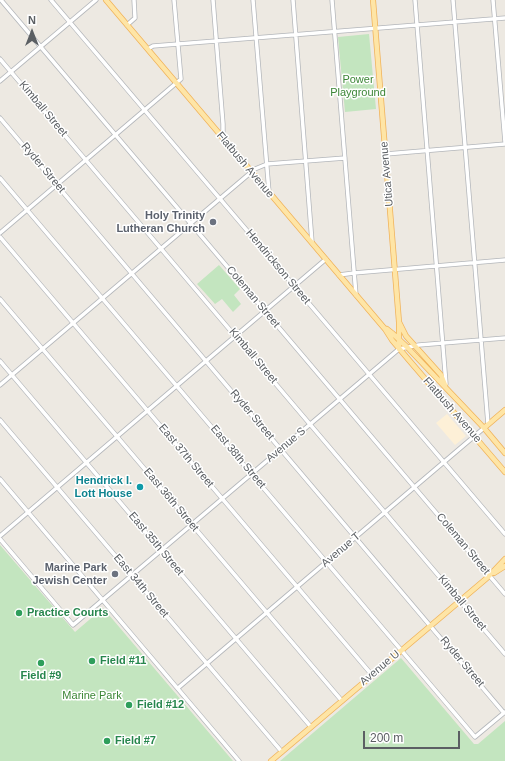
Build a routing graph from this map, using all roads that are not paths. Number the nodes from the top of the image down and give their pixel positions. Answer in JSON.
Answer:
{"nodes":[{"id":1,"x":1,"y":0,"type":"edge"},
{"id":2,"x":51,"y":0,"type":"edge"},
{"id":3,"x":96,"y":0,"type":"edge"},
{"id":4,"x":106,"y":0,"type":"edge"},
{"id":5,"x":134,"y":0,"type":"edge"},
{"id":6,"x":174,"y":0,"type":"edge"},
{"id":7,"x":213,"y":0,"type":"edge"},
{"id":8,"x":253,"y":0,"type":"edge"},
{"id":9,"x":293,"y":0,"type":"edge"},
{"id":10,"x":332,"y":0,"type":"edge"},
{"id":11,"x":373,"y":0,"type":"edge"},
{"id":12,"x":415,"y":0,"type":"edge"},
{"id":13,"x":453,"y":0,"type":"edge"},
{"id":14,"x":493,"y":0,"type":"edge"},
{"id":15,"x":495,"y":18,"type":"junction"},
{"id":16,"x":505,"y":18,"type":"edge"},
{"id":17,"x":70,"y":22,"type":"junction"},
{"id":18,"x":455,"y":22,"type":"junction"},
{"id":19,"x":127,"y":25,"type":"junction"},
{"id":20,"x":417,"y":25,"type":"junction"},
{"id":21,"x":375,"y":28,"type":"junction"},
{"id":22,"x":334,"y":31,"type":"junction"},
{"id":23,"x":296,"y":35,"type":"junction"},
{"id":24,"x":256,"y":38,"type":"junction"},
{"id":25,"x":216,"y":41,"type":"junction"},
{"id":26,"x":178,"y":44,"type":"junction"},
{"id":27,"x":41,"y":47,"type":"junction"},
{"id":28,"x":148,"y":49,"type":"junction"},
{"id":29,"x":0,"y":58,"type":"edge"},
{"id":30,"x":11,"y":72,"type":"junction"},
{"id":31,"x":0,"y":81,"type":"edge"},
{"id":32,"x":176,"y":84,"type":"junction"},
{"id":33,"x":145,"y":110,"type":"junction"},
{"id":34,"x":0,"y":118,"type":"edge"},
{"id":35,"x":116,"y":135,"type":"junction"},
{"id":36,"x":222,"y":138,"type":"junction"},
{"id":37,"x":505,"y":143,"type":"edge"},
{"id":38,"x":465,"y":148,"type":"junction"},
{"id":39,"x":427,"y":151,"type":"junction"},
{"id":40,"x":386,"y":154,"type":"junction"},
{"id":41,"x":344,"y":158,"type":"junction"},
{"id":42,"x":86,"y":160,"type":"junction"},
{"id":43,"x":306,"y":161,"type":"junction"},
{"id":44,"x":267,"y":164,"type":"junction"},
{"id":45,"x":251,"y":172,"type":"junction"},
{"id":46,"x":0,"y":178,"type":"edge"},
{"id":47,"x":57,"y":185,"type":"junction"},
{"id":48,"x":269,"y":193,"type":"junction"},
{"id":49,"x":220,"y":198,"type":"junction"},
{"id":50,"x":28,"y":210,"type":"junction"},
{"id":51,"x":190,"y":223,"type":"junction"},
{"id":52,"x":0,"y":233,"type":"edge"},
{"id":53,"x":0,"y":237,"type":"edge"},
{"id":54,"x":312,"y":243,"type":"junction"},
{"id":55,"x":161,"y":248,"type":"junction"},
{"id":56,"x":326,"y":259,"type":"junction"},
{"id":57,"x":505,"y":260,"type":"edge"},
{"id":58,"x":475,"y":263,"type":"junction"},
{"id":59,"x":436,"y":266,"type":"junction"},
{"id":60,"x":395,"y":269,"type":"junction"},
{"id":61,"x":354,"y":272,"type":"junction"},
{"id":62,"x":132,"y":273,"type":"junction"},
{"id":63,"x":339,"y":275,"type":"junction"},
{"id":64,"x":294,"y":286,"type":"junction"},
{"id":65,"x":356,"y":295,"type":"junction"},
{"id":66,"x":102,"y":298,"type":"junction"},
{"id":67,"x":0,"y":299,"type":"edge"},
{"id":68,"x":265,"y":311,"type":"junction"},
{"id":69,"x":73,"y":322,"type":"junction"},
{"id":70,"x":399,"y":322,"type":"junction"},
{"id":71,"x":385,"y":328,"type":"junction"},
{"id":72,"x":236,"y":336,"type":"junction"},
{"id":73,"x":505,"y":338,"type":"edge"},
{"id":74,"x":399,"y":339,"type":"junction"},
{"id":75,"x":481,"y":340,"type":"junction"},
{"id":76,"x":443,"y":342,"type":"junction"},
{"id":77,"x":414,"y":346,"type":"junction"},
{"id":78,"x":407,"y":347,"type":"junction"},
{"id":79,"x":42,"y":348,"type":"junction"},
{"id":80,"x":399,"y":349,"type":"junction"},
{"id":81,"x":0,"y":361,"type":"edge"},
{"id":82,"x":206,"y":361,"type":"junction"},
{"id":83,"x":369,"y":374,"type":"junction"},
{"id":84,"x":12,"y":375,"type":"junction"},
{"id":85,"x":0,"y":385,"type":"edge"},
{"id":86,"x":177,"y":386,"type":"junction"},
{"id":87,"x":446,"y":388,"type":"junction"},
{"id":88,"x":340,"y":399,"type":"junction"},
{"id":89,"x":505,"y":410,"type":"edge"},
{"id":90,"x":148,"y":411,"type":"junction"},
{"id":91,"x":0,"y":420,"type":"edge"},
{"id":92,"x":311,"y":424,"type":"junction"},
{"id":93,"x":488,"y":424,"type":"junction"},
{"id":94,"x":484,"y":428,"type":"junction"},
{"id":95,"x":475,"y":436,"type":"junction"},
{"id":96,"x":117,"y":437,"type":"junction"},
{"id":97,"x":281,"y":449,"type":"junction"},
{"id":98,"x":505,"y":454,"type":"edge"},
{"id":99,"x":87,"y":463,"type":"junction"},
{"id":100,"x":444,"y":463,"type":"junction"},
{"id":101,"x":505,"y":472,"type":"edge"},
{"id":102,"x":252,"y":474,"type":"junction"},
{"id":103,"x":0,"y":480,"type":"edge"},
{"id":104,"x":57,"y":487,"type":"junction"},
{"id":105,"x":415,"y":487,"type":"junction"},
{"id":106,"x":223,"y":499,"type":"junction"},
{"id":107,"x":385,"y":512,"type":"junction"},
{"id":108,"x":28,"y":513,"type":"junction"},
{"id":109,"x":192,"y":525,"type":"junction"},
{"id":110,"x":505,"y":534,"type":"edge"},
{"id":111,"x":356,"y":537,"type":"junction"},
{"id":112,"x":0,"y":538,"type":"edge"},
{"id":113,"x":162,"y":551,"type":"junction"},
{"id":114,"x":505,"y":559,"type":"edge"},
{"id":115,"x":327,"y":562,"type":"junction"},
{"id":116,"x":505,"y":566,"type":"edge"},
{"id":117,"x":132,"y":575,"type":"junction"},
{"id":118,"x":489,"y":576,"type":"junction"},
{"id":119,"x":297,"y":587,"type":"junction"},
{"id":120,"x":505,"y":594,"type":"edge"},
{"id":121,"x":103,"y":600,"type":"junction"},
{"id":122,"x":460,"y":600,"type":"junction"},
{"id":123,"x":266,"y":612,"type":"junction"},
{"id":124,"x":431,"y":625,"type":"junction"},
{"id":125,"x":236,"y":639,"type":"junction"},
{"id":126,"x":401,"y":650,"type":"junction"},
{"id":127,"x":505,"y":654,"type":"edge"},
{"id":128,"x":207,"y":664,"type":"junction"},
{"id":129,"x":372,"y":675,"type":"junction"},
{"id":130,"x":178,"y":688,"type":"junction"},
{"id":131,"x":342,"y":701,"type":"junction"},
{"id":132,"x":505,"y":712,"type":"edge"},
{"id":133,"x":311,"y":727,"type":"junction"},
{"id":134,"x":282,"y":752,"type":"junction"},
{"id":135,"x":239,"y":761,"type":"edge"},
{"id":136,"x":271,"y":761,"type":"edge"}],
"edges":[{"from":1,"to":27,"type":"street","name":"Coleman Street"},
{"from":2,"to":17,"type":"street","name":"Hendrickson Street"},
{"from":3,"to":17,"type":"street"},
{"from":4,"to":19,"type":"main road","name":"Flatbush Avenue"},
{"from":5,"to":19,"type":"street"},
{"from":6,"to":26,"type":"street"},
{"from":7,"to":25,"type":"street"},
{"from":8,"to":24,"type":"street"},
{"from":9,"to":23,"type":"street"},
{"from":10,"to":22,"type":"street"},
{"from":11,"to":21,"type":"main road","name":"Utica Avenue"},
{"from":12,"to":20,"type":"street"},
{"from":13,"to":18,"type":"street"},
{"from":14,"to":15,"type":"street"},
{"from":15,"to":16,"type":"street"},
{"from":15,"to":18,"type":"street"},
{"from":15,"to":37,"type":"street"},
{"from":17,"to":27,"type":"street"},
{"from":17,"to":33,"type":"street","name":"Hendrickson Street"},
{"from":18,"to":20,"type":"street"},
{"from":18,"to":38,"type":"street"},
{"from":19,"to":28,"type":"main road","name":"Flatbush Avenue"},
{"from":20,"to":21,"type":"street"},
{"from":20,"to":39,"type":"street"},
{"from":21,"to":22,"type":"street"},
{"from":21,"to":40,"type":"main road","name":"Utica Avenue"},
{"from":22,"to":23,"type":"street"},
{"from":22,"to":41,"type":"street"},
{"from":23,"to":24,"type":"street"},
{"from":23,"to":43,"type":"street"},
{"from":24,"to":25,"type":"street"},
{"from":24,"to":44,"type":"street"},
{"from":25,"to":26,"type":"street"},
{"from":25,"to":36,"type":"street"},
{"from":26,"to":28,"type":"street"},
{"from":26,"to":32,"type":"street"},
{"from":27,"to":30,"type":"street"},
{"from":27,"to":35,"type":"street","name":"Coleman Street"},
{"from":28,"to":32,"type":"main road","name":"Flatbush Avenue"},
{"from":29,"to":30,"type":"street","name":"Kimball Street"},
{"from":30,"to":31,"type":"street"},
{"from":30,"to":42,"type":"street","name":"Kimball Street"},
{"from":32,"to":33,"type":"street"},
{"from":32,"to":36,"type":"main road","name":"Flatbush Avenue"},
{"from":33,"to":35,"type":"street"},
{"from":33,"to":49,"type":"street","name":"Hendrickson Street"},
{"from":34,"to":47,"type":"street","name":"Ryder Street"},
{"from":35,"to":42,"type":"street"},
{"from":35,"to":51,"type":"street","name":"Coleman Street"},
{"from":36,"to":45,"type":"main road","name":"Flatbush Avenue"},
{"from":37,"to":38,"type":"street"},
{"from":38,"to":39,"type":"street"},
{"from":38,"to":58,"type":"street"},
{"from":39,"to":40,"type":"street"},
{"from":39,"to":59,"type":"street"},
{"from":40,"to":60,"type":"main road","name":"Utica Avenue"},
{"from":41,"to":43,"type":"street"},
{"from":41,"to":61,"type":"street"},
{"from":42,"to":47,"type":"street"},
{"from":42,"to":55,"type":"street","name":"Kimball Street"},
{"from":43,"to":44,"type":"street"},
{"from":43,"to":54,"type":"street"},
{"from":44,"to":45,"type":"street"},
{"from":44,"to":48,"type":"street"},
{"from":45,"to":48,"type":"main road","name":"Flatbush Avenue"},
{"from":45,"to":49,"type":"street"},
{"from":46,"to":50,"type":"street","name":"East 38th Street"},
{"from":47,"to":50,"type":"street"},
{"from":47,"to":62,"type":"street","name":"Ryder Street"},
{"from":48,"to":54,"type":"main road","name":"Flatbush Avenue"},
{"from":49,"to":51,"type":"street"},
{"from":49,"to":64,"type":"street","name":"Hendrickson Street"},
{"from":50,"to":52,"type":"street"},
{"from":50,"to":66,"type":"street","name":"East 38th Street"},
{"from":51,"to":55,"type":"street"},
{"from":51,"to":68,"type":"street","name":"Coleman Street"},
{"from":53,"to":69,"type":"street","name":"East 37th Street"},
{"from":54,"to":56,"type":"main road","name":"Flatbush Avenue"},
{"from":55,"to":62,"type":"street"},
{"from":55,"to":72,"type":"street","name":"Kimball Street"},
{"from":56,"to":63,"type":"main road","name":"Flatbush Avenue"},
{"from":56,"to":64,"type":"street"},
{"from":57,"to":58,"type":"street"},
{"from":58,"to":59,"type":"street"},
{"from":58,"to":75,"type":"street"},
{"from":59,"to":60,"type":"street"},
{"from":59,"to":76,"type":"street"},
{"from":60,"to":61,"type":"street"},
{"from":60,"to":70,"type":"main road","name":"Utica Avenue"},
{"from":61,"to":63,"type":"street"},
{"from":61,"to":65,"type":"street"},
{"from":62,"to":66,"type":"street"},
{"from":62,"to":82,"type":"street","name":"Ryder Street"},
{"from":63,"to":65,"type":"main road","name":"Flatbush Avenue"},
{"from":64,"to":68,"type":"street"},
{"from":64,"to":83,"type":"street","name":"Hendrickson Street"},
{"from":65,"to":71,"type":"main road","name":"Flatbush Avenue"},
{"from":66,"to":69,"type":"street"},
{"from":66,"to":86,"type":"street","name":"East 38th Street"},
{"from":67,"to":79,"type":"street","name":"East 36th Street"},
{"from":68,"to":72,"type":"street"},
{"from":68,"to":88,"type":"street","name":"Coleman Street"},
{"from":69,"to":79,"type":"street"},
{"from":69,"to":90,"type":"street","name":"East 37th Street"},
{"from":70,"to":74,"type":"main road","name":"Utica Avenue"},
{"from":70,"to":77,"type":"main road"},
{"from":71,"to":74,"type":"main road","name":"Flatbush Avenue"},
{"from":71,"to":80,"type":"main road","name":"Flatbush Avenue"},
{"from":72,"to":82,"type":"street"},
{"from":72,"to":92,"type":"street","name":"Kimball Street"},
{"from":73,"to":75,"type":"street","name":"Avenue S"},
{"from":74,"to":78,"type":"main road","name":"Flatbush Avenue"},
{"from":74,"to":80,"type":"main road","name":"Utica Avenue"},
{"from":75,"to":76,"type":"street","name":"Avenue S"},
{"from":75,"to":93,"type":"street"},
{"from":76,"to":77,"type":"street","name":"Avenue S"},
{"from":76,"to":87,"type":"street"},
{"from":77,"to":78,"type":"street","name":"Avenue S"},
{"from":77,"to":87,"type":"main road"},
{"from":78,"to":80,"type":"street","name":"Avenue S"},
{"from":78,"to":87,"type":"main road","name":"Flatbush Avenue"},
{"from":79,"to":84,"type":"street"},
{"from":79,"to":96,"type":"street","name":"East 36th Street"},
{"from":80,"to":83,"type":"street","name":"Avenue S"},
{"from":80,"to":95,"type":"main road","name":"Flatbush Avenue"},
{"from":81,"to":84,"type":"street","name":"East 35th Street"},
{"from":82,"to":86,"type":"street"},
{"from":82,"to":97,"type":"street","name":"Ryder Street"},
{"from":83,"to":88,"type":"street","name":"Avenue S"},
{"from":83,"to":100,"type":"street","name":"Hendrickson Street"},
{"from":84,"to":85,"type":"street"},
{"from":84,"to":99,"type":"street","name":"East 35th Street"},
{"from":86,"to":90,"type":"street"},
{"from":86,"to":102,"type":"street","name":"East 38th Street"},
{"from":87,"to":94,"type":"main road","name":"Flatbush Avenue"},
{"from":88,"to":92,"type":"street","name":"Avenue S"},
{"from":88,"to":105,"type":"street","name":"Coleman Street"},
{"from":89,"to":93,"type":"main road","name":"Avenue T"},
{"from":90,"to":96,"type":"street"},
{"from":90,"to":106,"type":"street","name":"East 37th Street"},
{"from":91,"to":104,"type":"street","name":"East 34th Street"},
{"from":92,"to":97,"type":"street","name":"Avenue S"},
{"from":92,"to":107,"type":"street","name":"Kimball Street"},
{"from":93,"to":94,"type":"main road","name":"Avenue T"},
{"from":94,"to":95,"type":"street","name":"Avenue T"},
{"from":94,"to":98,"type":"main road","name":"Flatbush Avenue"},
{"from":95,"to":100,"type":"street","name":"Avenue T"},
{"from":95,"to":101,"type":"main road","name":"Flatbush Avenue"},
{"from":96,"to":99,"type":"street"},
{"from":96,"to":109,"type":"street","name":"East 36th Street"},
{"from":97,"to":102,"type":"street","name":"Avenue S"},
{"from":97,"to":111,"type":"street","name":"Ryder Street"},
{"from":99,"to":104,"type":"street"},
{"from":99,"to":113,"type":"street","name":"East 35th Street"},
{"from":100,"to":105,"type":"street","name":"Avenue T"},
{"from":100,"to":110,"type":"street","name":"Hendrickson Street"},
{"from":102,"to":106,"type":"street","name":"Avenue S"},
{"from":102,"to":115,"type":"street","name":"East 38th Street"},
{"from":103,"to":108,"type":"street"},
{"from":104,"to":108,"type":"street"},
{"from":104,"to":117,"type":"street","name":"East 34th Street"},
{"from":105,"to":107,"type":"street","name":"Avenue T"},
{"from":105,"to":118,"type":"street","name":"Coleman Street"},
{"from":106,"to":109,"type":"street","name":"Avenue S"},
{"from":106,"to":119,"type":"street","name":"East 37th Street"},
{"from":107,"to":111,"type":"street","name":"Avenue T"},
{"from":107,"to":122,"type":"street","name":"Kimball Street"},
{"from":108,"to":112,"type":"street"},
{"from":108,"to":121,"type":"street"},
{"from":109,"to":113,"type":"street","name":"Avenue S"},
{"from":109,"to":123,"type":"street","name":"East 36th Street"},
{"from":111,"to":115,"type":"street","name":"Avenue T"},
{"from":111,"to":124,"type":"street","name":"Ryder Street"},
{"from":112,"to":121,"type":"street","name":"Avenue S"},
{"from":113,"to":117,"type":"street","name":"Avenue S"},
{"from":113,"to":125,"type":"street","name":"East 35th Street"},
{"from":114,"to":118,"type":"main road","name":"Avenue U"},
{"from":115,"to":119,"type":"street","name":"Avenue T"},
{"from":115,"to":126,"type":"street","name":"East 38th Street"},
{"from":116,"to":118,"type":"main road","name":"Avenue U"},
{"from":117,"to":121,"type":"street","name":"Avenue S"},
{"from":117,"to":128,"type":"street","name":"East 34th Street"},
{"from":118,"to":120,"type":"street","name":"Coleman Street"},
{"from":118,"to":122,"type":"main road","name":"Avenue U"},
{"from":119,"to":123,"type":"street","name":"Avenue T"},
{"from":119,"to":129,"type":"street","name":"East 37th Street"},
{"from":121,"to":130,"type":"street"},
{"from":122,"to":124,"type":"main road","name":"Avenue U"},
{"from":122,"to":127,"type":"street","name":"Kimball Street"},
{"from":123,"to":125,"type":"street","name":"Avenue T"},
{"from":123,"to":131,"type":"street","name":"East 36th Street"},
{"from":124,"to":126,"type":"main road","name":"Avenue U"},
{"from":124,"to":132,"type":"street","name":"Ryder Street"},
{"from":125,"to":128,"type":"street","name":"Avenue T"},
{"from":125,"to":133,"type":"street","name":"East 35th Street"},
{"from":126,"to":129,"type":"main road","name":"Avenue U"},
{"from":126,"to":132,"type":"street","name":"East 38th Street"},
{"from":128,"to":130,"type":"street","name":"Avenue T"},
{"from":128,"to":134,"type":"street","name":"East 34th Street"},
{"from":129,"to":131,"type":"main road","name":"Avenue U"},
{"from":130,"to":135,"type":"street"},
{"from":131,"to":133,"type":"main road","name":"Avenue U"},
{"from":133,"to":134,"type":"main road","name":"Avenue U"},
{"from":134,"to":136,"type":"main road","name":"Avenue U"}]}
